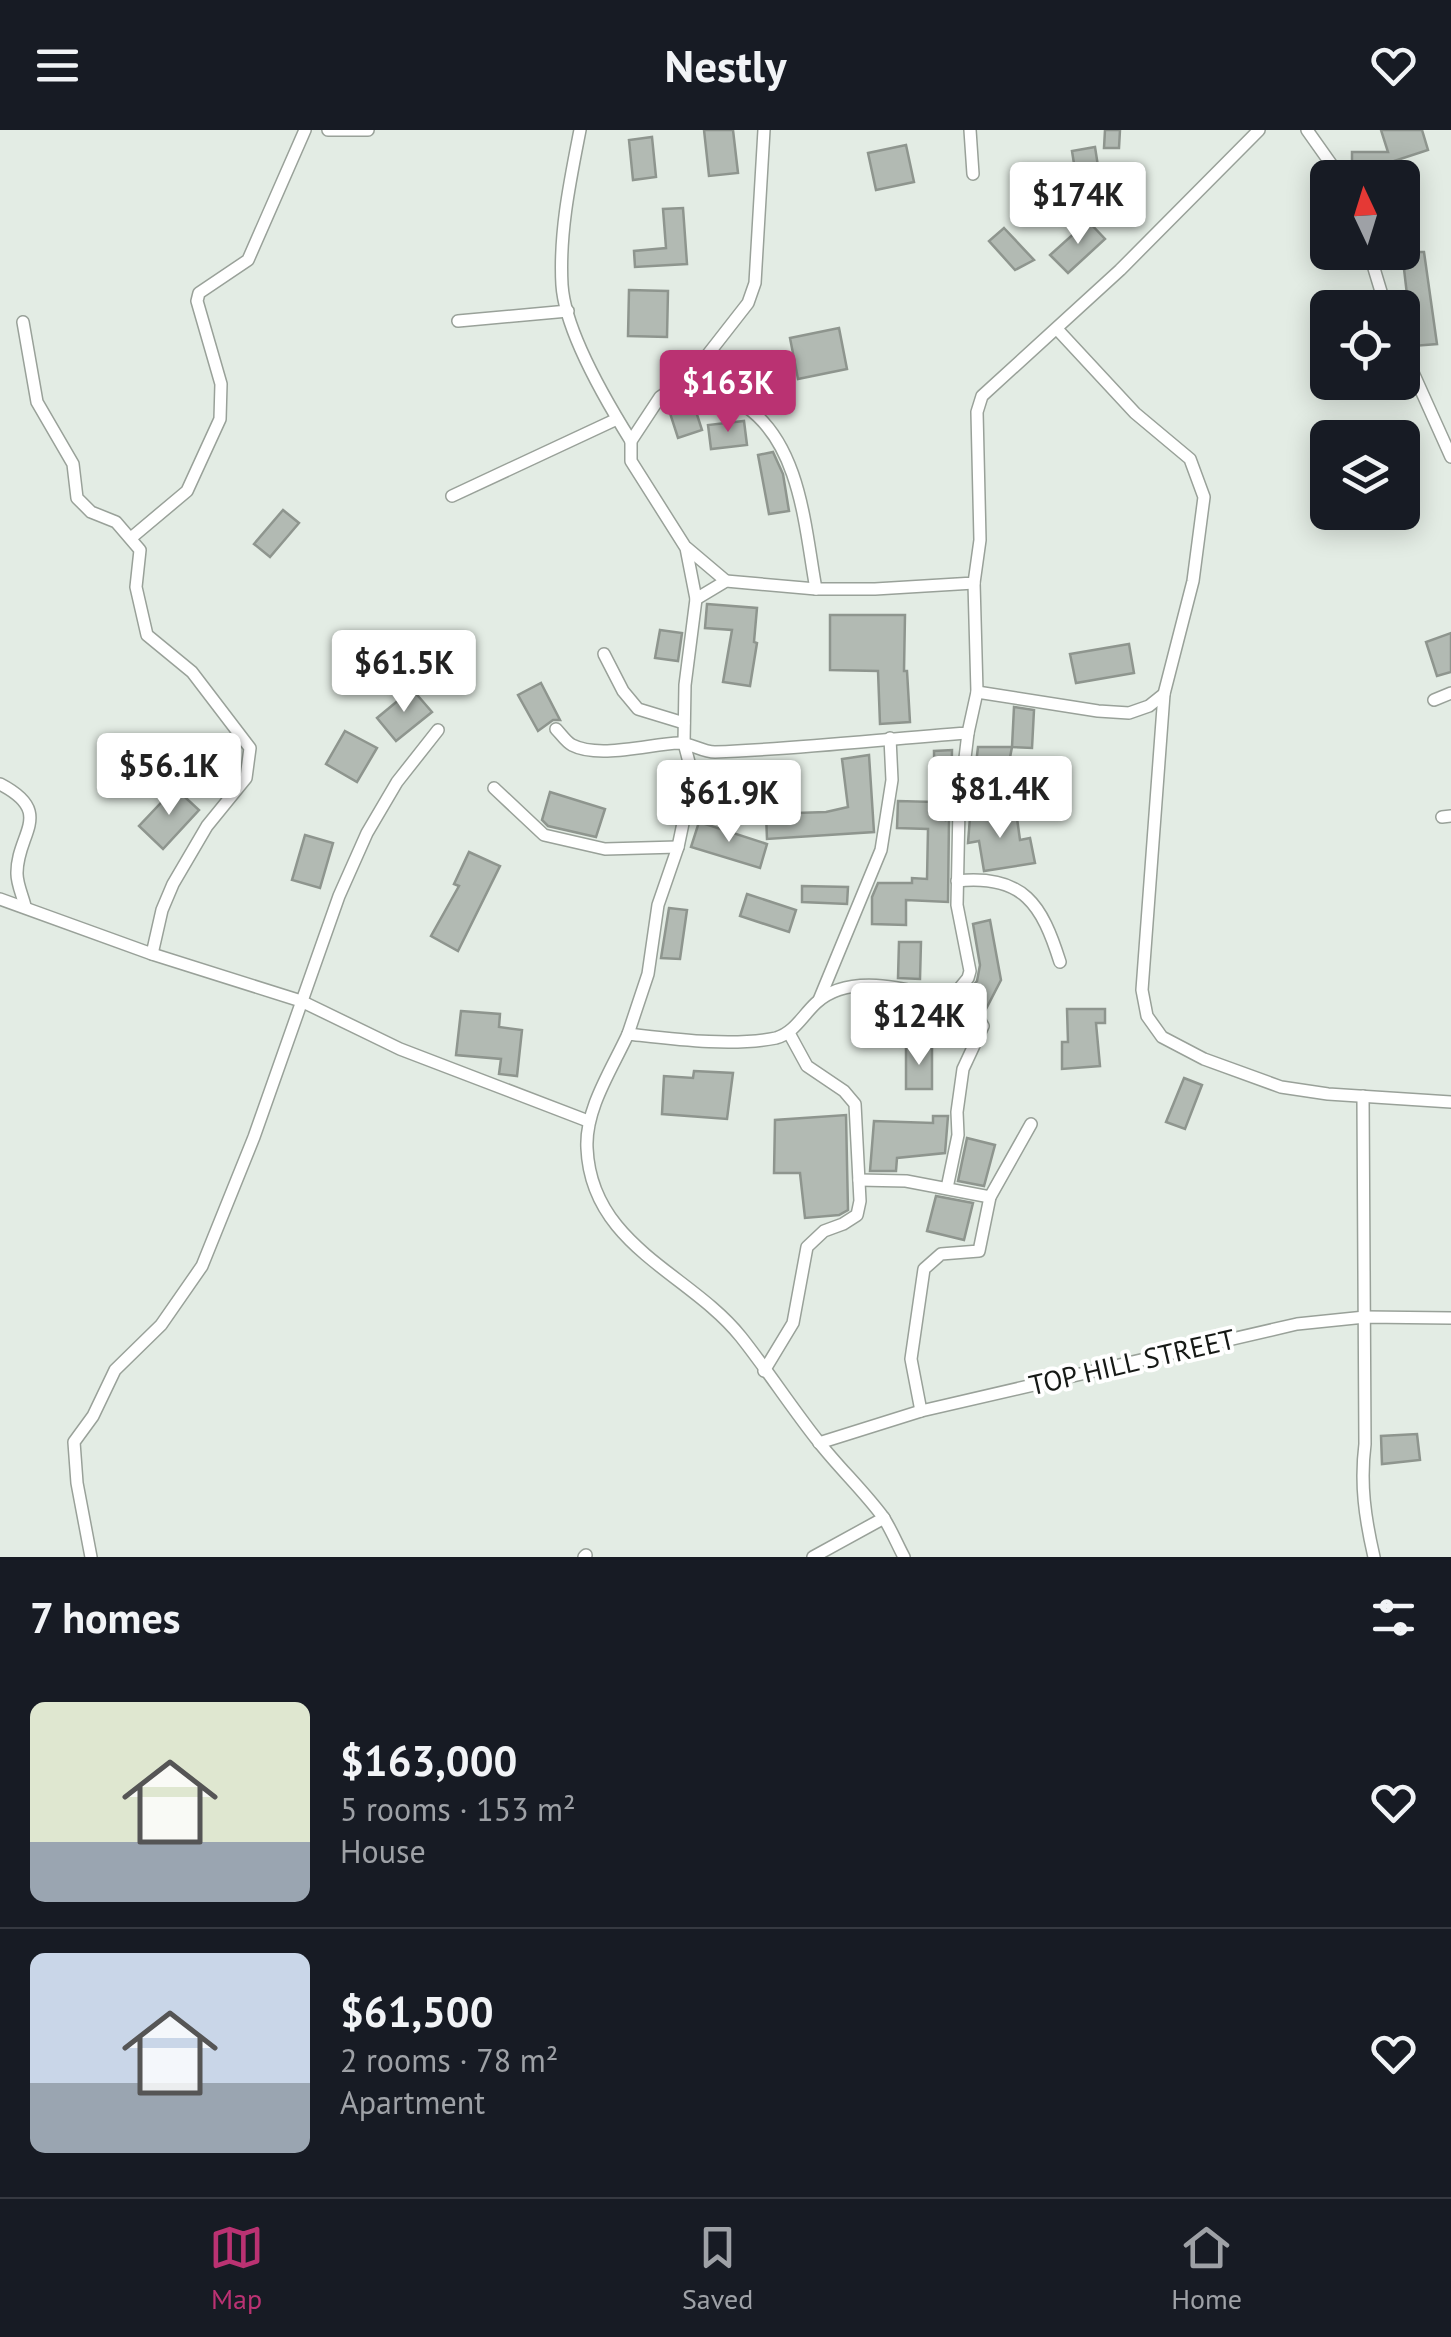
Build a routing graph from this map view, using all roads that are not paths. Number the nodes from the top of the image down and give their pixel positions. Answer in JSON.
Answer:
{"nodes":[{"id":1,"x":304,"y":130,"type":"edge"},
{"id":2,"x":328,"y":130,"type":"edge"},
{"id":3,"x":365,"y":130,"type":"edge"},
{"id":4,"x":580,"y":130,"type":"edge"},
{"id":5,"x":764,"y":130,"type":"edge"},
{"id":6,"x":970,"y":130,"type":"edge"},
{"id":7,"x":1259,"y":130,"type":"edge"},
{"id":8,"x":1307,"y":130,"type":"edge"},
{"id":9,"x":1328,"y":160,"type":"edge"},
{"id":10,"x":973,"y":174,"type":"dead end"},
{"id":11,"x":568,"y":311,"type":"junction"},
{"id":12,"x":24,"y":322,"type":"dead end"},
{"id":13,"x":458,"y":322,"type":"dead end"},
{"id":14,"x":1057,"y":329,"type":"junction"},
{"id":15,"x":691,"y":376,"type":"junction"},
{"id":16,"x":1420,"y":388,"type":"edge"},
{"id":17,"x":618,"y":419,"type":"junction"},
{"id":18,"x":631,"y":440,"type":"junction"},
{"id":19,"x":1451,"y":456,"type":"edge"},
{"id":20,"x":452,"y":496,"type":"dead end"},
{"id":21,"x":131,"y":538,"type":"junction"},
{"id":22,"x":686,"y":548,"type":"junction"},
{"id":23,"x":726,"y":581,"type":"junction"},
{"id":24,"x":974,"y":583,"type":"junction"},
{"id":25,"x":816,"y":589,"type":"junction"},
{"id":26,"x":696,"y":600,"type":"junction"},
{"id":27,"x":604,"y":654,"type":"dead end"},
{"id":28,"x":978,"y":692,"type":"junction"},
{"id":29,"x":1451,"y":693,"type":"edge"},
{"id":30,"x":1164,"y":694,"type":"junction"},
{"id":31,"x":1434,"y":700,"type":"dead end"},
{"id":32,"x":684,"y":723,"type":"junction"},
{"id":33,"x":556,"y":729,"type":"dead end"},
{"id":34,"x":438,"y":730,"type":"dead end"},
{"id":35,"x":968,"y":733,"type":"junction"},
{"id":36,"x":890,"y":738,"type":"junction"},
{"id":37,"x":684,"y":743,"type":"junction"},
{"id":38,"x":0,"y":784,"type":"edge"},
{"id":39,"x":494,"y":788,"type":"dead end"},
{"id":40,"x":678,"y":847,"type":"junction"},
{"id":41,"x":957,"y":881,"type":"junction"},
{"id":42,"x":0,"y":899,"type":"edge"},
{"id":43,"x":25,"y":906,"type":"junction"},
{"id":44,"x":152,"y":954,"type":"junction"},
{"id":45,"x":1060,"y":962,"type":"dead end"},
{"id":46,"x":818,"y":1000,"type":"junction"},
{"id":47,"x":950,"y":1000,"type":"junction"},
{"id":48,"x":302,"y":1001,"type":"junction"},
{"id":49,"x":789,"y":1033,"type":"junction"},
{"id":50,"x":628,"y":1034,"type":"junction"},
{"id":51,"x":1362,"y":1096,"type":"junction"},
{"id":52,"x":1451,"y":1102,"type":"edge"},
{"id":53,"x":588,"y":1121,"type":"junction"},
{"id":54,"x":1031,"y":1124,"type":"dead end"},
{"id":55,"x":859,"y":1180,"type":"junction"},
{"id":56,"x":947,"y":1188,"type":"junction"},
{"id":57,"x":990,"y":1197,"type":"junction"},
{"id":58,"x":1365,"y":1317,"type":"junction"},
{"id":59,"x":1451,"y":1318,"type":"edge"},
{"id":60,"x":764,"y":1371,"type":"junction"},
{"id":61,"x":921,"y":1412,"type":"junction"},
{"id":62,"x":820,"y":1443,"type":"junction"},
{"id":63,"x":884,"y":1518,"type":"junction"},
{"id":64,"x":91,"y":1557,"type":"edge"},
{"id":65,"x":812,"y":1557,"type":"edge"},
{"id":66,"x":904,"y":1557,"type":"edge"},
{"id":67,"x":1374,"y":1557,"type":"edge"}],
"edges":[{"from":1,"to":21,"type":"street"},
{"from":2,"to":3,"type":"street"},
{"from":4,"to":11,"type":"street"},
{"from":5,"to":15,"type":"street"},
{"from":6,"to":10,"type":"street"},
{"from":7,"to":14,"type":"street"},
{"from":8,"to":9,"type":"street"},
{"from":11,"to":13,"type":"street"},
{"from":11,"to":17,"type":"street"},
{"from":12,"to":21,"type":"street"},
{"from":14,"to":24,"type":"street"},
{"from":14,"to":30,"type":"street"},
{"from":15,"to":18,"type":"street"},
{"from":15,"to":25,"type":"street"},
{"from":16,"to":19,"type":"street"},
{"from":17,"to":18,"type":"street"},
{"from":17,"to":20,"type":"street"},
{"from":18,"to":22,"type":"street"},
{"from":21,"to":44,"type":"street"},
{"from":22,"to":23,"type":"street"},
{"from":22,"to":26,"type":"street"},
{"from":23,"to":25,"type":"street"},
{"from":23,"to":26,"type":"street"},
{"from":24,"to":25,"type":"street"},
{"from":24,"to":28,"type":"street"},
{"from":26,"to":32,"type":"street"},
{"from":27,"to":32,"type":"street"},
{"from":28,"to":30,"type":"street"},
{"from":28,"to":35,"type":"street"},
{"from":29,"to":31,"type":"street"},
{"from":30,"to":51,"type":"street"},
{"from":32,"to":37,"type":"street"},
{"from":33,"to":37,"type":"street"},
{"from":34,"to":48,"type":"street"},
{"from":35,"to":36,"type":"street"},
{"from":35,"to":41,"type":"street"},
{"from":36,"to":37,"type":"street"},
{"from":36,"to":46,"type":"street"},
{"from":37,"to":40,"type":"street"},
{"from":38,"to":43,"type":"street"},
{"from":39,"to":40,"type":"street"},
{"from":40,"to":50,"type":"street"},
{"from":41,"to":45,"type":"street"},
{"from":41,"to":47,"type":"street"},
{"from":42,"to":43,"type":"street"},
{"from":43,"to":44,"type":"street"},
{"from":44,"to":48,"type":"street"},
{"from":46,"to":47,"type":"street"},
{"from":46,"to":49,"type":"street"},
{"from":47,"to":56,"type":"street"},
{"from":48,"to":53,"type":"street"},
{"from":48,"to":64,"type":"street"},
{"from":49,"to":50,"type":"street"},
{"from":49,"to":55,"type":"street"},
{"from":50,"to":53,"type":"street"},
{"from":51,"to":52,"type":"street"},
{"from":51,"to":58,"type":"street"},
{"from":53,"to":60,"type":"street"},
{"from":54,"to":57,"type":"street"},
{"from":55,"to":56,"type":"street"},
{"from":55,"to":60,"type":"street"},
{"from":56,"to":57,"type":"street"},
{"from":57,"to":61,"type":"street"},
{"from":58,"to":59,"type":"street","name":"TOP HILL STREET"},
{"from":58,"to":61,"type":"street","name":"TOP HILL STREET"},
{"from":58,"to":67,"type":"street"},
{"from":60,"to":62,"type":"street"},
{"from":61,"to":62,"type":"street","name":"TOP HILL STREET"},
{"from":62,"to":63,"type":"street"},
{"from":63,"to":65,"type":"street"},
{"from":63,"to":66,"type":"street"}]}
